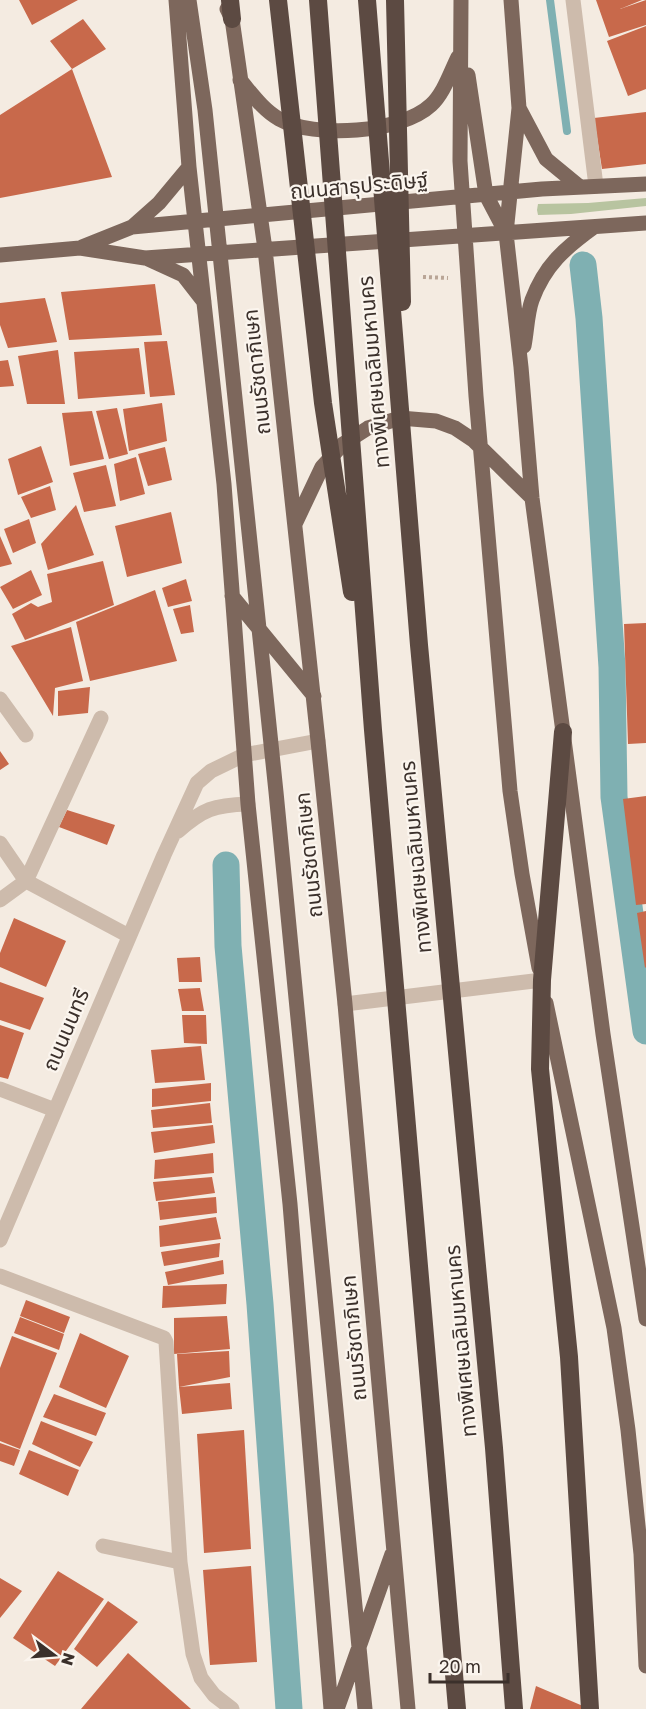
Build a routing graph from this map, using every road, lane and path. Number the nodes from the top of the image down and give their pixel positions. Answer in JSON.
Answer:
{"nodes":[{"id":1,"x":176,"y":0,"type":"edge"},
{"id":2,"x":189,"y":0,"type":"edge"},
{"id":3,"x":223,"y":0,"type":"edge"},
{"id":4,"x":230,"y":0,"type":"edge"},
{"id":5,"x":278,"y":0,"type":"edge"},
{"id":6,"x":318,"y":0,"type":"edge"},
{"id":7,"x":367,"y":0,"type":"edge"},
{"id":8,"x":395,"y":0,"type":"edge"},
{"id":9,"x":460,"y":0,"type":"edge"},
{"id":10,"x":511,"y":0,"type":"edge"},
{"id":11,"x":573,"y":0,"type":"edge"},
{"id":12,"x":232,"y":19,"type":"junction"},
{"id":13,"x":463,"y":46,"type":"junction"},
{"id":14,"x":240,"y":80,"type":"junction"},
{"id":15,"x":519,"y":108,"type":"junction"},
{"id":16,"x":189,"y":166,"type":"junction"},
{"id":17,"x":646,"y":184,"type":"edge"},
{"id":18,"x":596,"y":186,"type":"junction"},
{"id":19,"x":580,"y":187,"type":"junction"},
{"id":20,"x":510,"y":192,"type":"junction"},
{"id":21,"x":486,"y":195,"type":"junction"},
{"id":22,"x":260,"y":216,"type":"junction"},
{"id":23,"x":196,"y":221,"type":"junction"},
{"id":24,"x":646,"y":223,"type":"edge"},
{"id":25,"x":132,"y":227,"type":"junction"},
{"id":26,"x":594,"y":227,"type":"junction"},
{"id":27,"x":506,"y":233,"type":"junction"},
{"id":28,"x":80,"y":248,"type":"junction"},
{"id":29,"x":265,"y":249,"type":"junction"},
{"id":30,"x":200,"y":253,"type":"junction"},
{"id":31,"x":0,"y":255,"type":"edge"},
{"id":32,"x":146,"y":258,"type":"junction"},
{"id":33,"x":204,"y":303,"type":"junction"},
{"id":34,"x":521,"y":367,"type":"junction"},
{"id":35,"x":405,"y":484,"type":"junction"},
{"id":36,"x":532,"y":498,"type":"junction"},
{"id":37,"x":295,"y":524,"type":"junction"},
{"id":38,"x":232,"y":596,"type":"junction"},
{"id":39,"x":314,"y":696,"type":"junction"},
{"id":40,"x":0,"y":699,"type":"edge"},
{"id":41,"x":101,"y":718,"type":"dead end"},
{"id":42,"x":373,"y":730,"type":"junction"},
{"id":43,"x":563,"y":732,"type":"junction"},
{"id":44,"x":26,"y":735,"type":"dead end"},
{"id":45,"x":318,"y":741,"type":"junction"},
{"id":46,"x":244,"y":755,"type":"junction"},
{"id":47,"x":248,"y":804,"type":"junction"},
{"id":48,"x":171,"y":837,"type":"junction"},
{"id":49,"x":0,"y":843,"type":"edge"},
{"id":50,"x":26,"y":880,"type":"junction"},
{"id":51,"x":0,"y":900,"type":"edge"},
{"id":52,"x":129,"y":936,"type":"junction"},
{"id":53,"x":542,"y":980,"type":"junction"},
{"id":54,"x":345,"y":1004,"type":"junction"},
{"id":55,"x":0,"y":1089,"type":"edge"},
{"id":56,"x":55,"y":1110,"type":"junction"},
{"id":57,"x":0,"y":1240,"type":"edge"},
{"id":58,"x":0,"y":1276,"type":"edge"},
{"id":59,"x":646,"y":1319,"type":"edge"},
{"id":60,"x":103,"y":1546,"type":"dead end"},
{"id":61,"x":394,"y":1549,"type":"junction"},
{"id":62,"x":180,"y":1562,"type":"junction"},
{"id":63,"x":646,"y":1666,"type":"edge"},
{"id":64,"x":232,"y":1709,"type":"edge"},
{"id":65,"x":331,"y":1709,"type":"edge"},
{"id":66,"x":337,"y":1709,"type":"edge"},
{"id":67,"x":365,"y":1709,"type":"edge"},
{"id":68,"x":408,"y":1709,"type":"edge"},
{"id":69,"x":457,"y":1709,"type":"edge"},
{"id":70,"x":514,"y":1709,"type":"edge"},
{"id":71,"x":590,"y":1709,"type":"edge"}],
"edges":[{"from":1,"to":16,"type":"main road"},
{"from":2,"to":67,"type":"main road","name":"ถนนรัชดาภิเษก"},
{"from":3,"to":12,"type":"main road","name":"ถนนรัชดาภิเษก"},
{"from":4,"to":12,"type":"highway"},
{"from":5,"to":42,"type":"highway"},
{"from":6,"to":42,"type":"highway","name":"ทางพิเศษเฉลิมมหานคร"},
{"from":7,"to":35,"type":"highway","name":"ทางพิเศษเฉลิมมหานคร"},
{"from":8,"to":35,"type":"highway"},
{"from":9,"to":13,"type":"main road"},
{"from":9,"to":63,"type":"main road"},
{"from":10,"to":15,"type":"main road"},
{"from":11,"to":18,"type":"street"},
{"from":12,"to":14,"type":"main road","name":"ถนนรัชดาภิเษก"},
{"from":13,"to":14,"type":"main road"},
{"from":13,"to":21,"type":"main road"},
{"from":14,"to":22,"type":"main road","name":"ถนนรัชดาภิเษก"},
{"from":15,"to":19,"type":"main road"},
{"from":15,"to":20,"type":"main road"},
{"from":16,"to":23,"type":"main road"},
{"from":16,"to":25,"type":"main road"},
{"from":17,"to":18,"type":"main road","name":"ถนนสาธุประดิษฐ์"},
{"from":18,"to":19,"type":"main road","name":"ถนนสาธุประดิษฐ์"},
{"from":19,"to":20,"type":"main road","name":"ถนนสาธุประดิษฐ์"},
{"from":20,"to":21,"type":"main road","name":"ถนนสาธุประดิษฐ์"},
{"from":20,"to":27,"type":"main road"},
{"from":21,"to":22,"type":"main road","name":"ถนนสาธุประดิษฐ์"},
{"from":21,"to":27,"type":"main road"},
{"from":22,"to":23,"type":"main road","name":"ถนนสาธุประดิษฐ์"},
{"from":22,"to":29,"type":"main road","name":"ถนนรัชดาภิเษก"},
{"from":23,"to":25,"type":"main road","name":"ถนนสาธุประดิษฐ์"},
{"from":23,"to":30,"type":"main road"},
{"from":24,"to":26,"type":"main road","name":"ถนนสาธุประดิษฐ์"},
{"from":25,"to":28,"type":"main road","name":"ถนนสาธุประดิษฐ์"},
{"from":26,"to":27,"type":"main road","name":"ถนนสาธุประดิษฐ์"},
{"from":26,"to":34,"type":"main road"},
{"from":27,"to":29,"type":"main road","name":"ถนนสาธุประดิษฐ์"},
{"from":27,"to":34,"type":"main road"},
{"from":28,"to":31,"type":"main road","name":"ถนนสาธุประดิษฐ์"},
{"from":28,"to":32,"type":"main road","name":"ถนนสาธุประดิษฐ์"},
{"from":29,"to":30,"type":"main road","name":"ถนนสาธุประดิษฐ์"},
{"from":29,"to":37,"type":"main road","name":"ถนนรัชดาภิเษก"},
{"from":30,"to":32,"type":"main road","name":"ถนนสาธุประดิษฐ์"},
{"from":30,"to":33,"type":"main road"},
{"from":32,"to":33,"type":"main road"},
{"from":33,"to":38,"type":"main road"},
{"from":34,"to":36,"type":"main road"},
{"from":35,"to":70,"type":"highway","name":"ทางพิเศษเฉลิมมหานคร"},
{"from":36,"to":37,"type":"main road"},
{"from":36,"to":43,"type":"main road"},
{"from":37,"to":39,"type":"main road","name":"ถนนรัชดาภิเษก"},
{"from":38,"to":39,"type":"main road"},
{"from":38,"to":46,"type":"main road"},
{"from":39,"to":45,"type":"main road","name":"ถนนรัชดาภิเษก"},
{"from":40,"to":44,"type":"street"},
{"from":41,"to":50,"type":"street"},
{"from":42,"to":69,"type":"highway","name":"ทางพิเศษเฉลิมมหานคร"},
{"from":43,"to":53,"type":"highway"},
{"from":43,"to":59,"type":"main road"},
{"from":45,"to":46,"type":"street","name":"ถนนนนทรี"},
{"from":45,"to":54,"type":"main road","name":"ถนนรัชดาภิเษก"},
{"from":46,"to":47,"type":"main road"},
{"from":46,"to":48,"type":"street","name":"ถนนนนทรี"},
{"from":47,"to":48,"type":"street","name":"ถนนนนทรี"},
{"from":47,"to":65,"type":"main road"},
{"from":48,"to":52,"type":"street","name":"ถนนนนทรี"},
{"from":49,"to":50,"type":"street"},
{"from":50,"to":51,"type":"street"},
{"from":50,"to":52,"type":"street"},
{"from":52,"to":56,"type":"street","name":"ถนนนนทรี"},
{"from":53,"to":54,"type":"street"},
{"from":53,"to":71,"type":"highway"},
{"from":54,"to":61,"type":"main road","name":"ถนนรัชดาภิเษก"},
{"from":55,"to":56,"type":"street"},
{"from":56,"to":57,"type":"street","name":"ถนนนนทรี"},
{"from":58,"to":62,"type":"street"},
{"from":60,"to":62,"type":"street"},
{"from":61,"to":66,"type":"main road"},
{"from":61,"to":68,"type":"main road","name":"ถนนรัชดาภิเษก"},
{"from":62,"to":64,"type":"street"}]}
